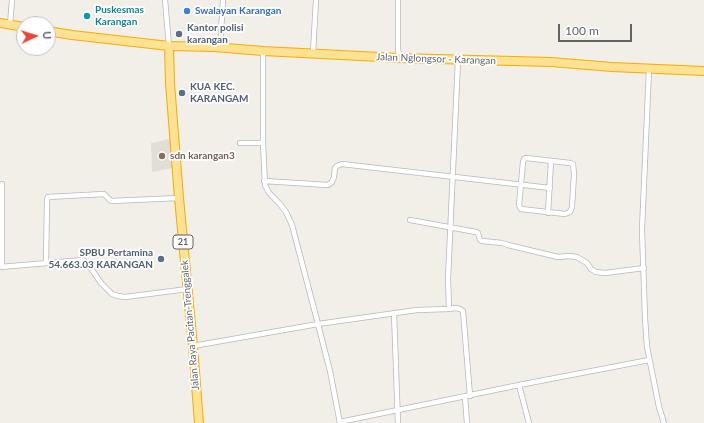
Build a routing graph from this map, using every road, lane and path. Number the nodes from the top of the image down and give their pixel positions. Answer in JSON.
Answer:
{"nodes":[{"id":1,"x":12,"y":0,"type":"edge"},
{"id":2,"x":165,"y":0,"type":"edge"},
{"id":3,"x":222,"y":0,"type":"edge"},
{"id":4,"x":316,"y":0,"type":"edge"},
{"id":5,"x":398,"y":0,"type":"edge"},
{"id":6,"x":0,"y":23,"type":"edge"},
{"id":7,"x":10,"y":25,"type":"junction"},
{"id":8,"x":16,"y":26,"type":"edge"},
{"id":9,"x":56,"y":32,"type":"edge"},
{"id":10,"x":169,"y":46,"type":"junction"},
{"id":11,"x":220,"y":47,"type":"junction"},
{"id":12,"x":262,"y":51,"type":"junction"},
{"id":13,"x":313,"y":53,"type":"junction"},
{"id":14,"x":399,"y":58,"type":"junction"},
{"id":15,"x":458,"y":60,"type":"junction"},
{"id":16,"x":649,"y":69,"type":"junction"},
{"id":17,"x":704,"y":71,"type":"edge"},
{"id":18,"x":240,"y":143,"type":"dead end"},
{"id":19,"x":263,"y":143,"type":"junction"},
{"id":20,"x":551,"y":161,"type":"junction"},
{"id":21,"x":453,"y":177,"type":"junction"},
{"id":22,"x":264,"y":181,"type":"junction"},
{"id":23,"x":2,"y":184,"type":"dead end"},
{"id":24,"x":520,"y":185,"type":"junction"},
{"id":25,"x":550,"y":188,"type":"junction"},
{"id":26,"x":179,"y":198,"type":"junction"},
{"id":27,"x":548,"y":213,"type":"junction"},
{"id":28,"x":410,"y":220,"type":"dead end"},
{"id":29,"x":451,"y":228,"type":"junction"},
{"id":30,"x":46,"y":263,"type":"junction"},
{"id":31,"x":1,"y":267,"type":"edge"},
{"id":32,"x":644,"y":268,"type":"junction"},
{"id":33,"x":188,"y":289,"type":"junction"},
{"id":34,"x":449,"y":309,"type":"junction"},
{"id":35,"x":394,"y":313,"type":"junction"},
{"id":36,"x":318,"y":324,"type":"junction"},
{"id":37,"x":193,"y":346,"type":"junction"},
{"id":38,"x":649,"y":360,"type":"junction"},
{"id":39,"x":519,"y":385,"type":"junction"},
{"id":40,"x":467,"y":396,"type":"junction"},
{"id":41,"x":397,"y":411,"type":"junction"},
{"id":42,"x":199,"y":423,"type":"edge"},
{"id":43,"x":340,"y":423,"type":"edge"},
{"id":44,"x":398,"y":423,"type":"edge"},
{"id":45,"x":467,"y":423,"type":"edge"},
{"id":46,"x":529,"y":423,"type":"edge"},
{"id":47,"x":664,"y":423,"type":"edge"}],
"edges":[{"from":1,"to":7,"type":"street"},
{"from":2,"to":10,"type":"street"},
{"from":3,"to":11,"type":"street"},
{"from":4,"to":13,"type":"street"},
{"from":5,"to":14,"type":"street"},
{"from":6,"to":7,"type":"highway"},
{"from":7,"to":8,"type":"highway"},
{"from":9,"to":10,"type":"highway","name":"Jalan Nglongsor - Karangan"},
{"from":10,"to":11,"type":"highway","name":"Jalan Nglongsor - Karangan"},
{"from":10,"to":26,"type":"highway","name":"Jalan Raya Pacitan-Trenggalek","number":"21"},
{"from":11,"to":12,"type":"highway","name":"Jalan Nglongsor - Karangan"},
{"from":12,"to":13,"type":"highway","name":"Jalan Nglongsor - Karangan"},
{"from":12,"to":19,"type":"street"},
{"from":13,"to":14,"type":"highway","name":"Jalan Nglongsor - Karangan"},
{"from":14,"to":15,"type":"highway","name":"Jalan Nglongsor - Karangan"},
{"from":15,"to":16,"type":"highway","name":"Jalan Nglongsor - Karangan"},
{"from":15,"to":21,"type":"street"},
{"from":16,"to":17,"type":"highway","name":"Jalan Nglongsor - Karangan"},
{"from":16,"to":32,"type":"street"},
{"from":18,"to":19,"type":"street"},
{"from":19,"to":22,"type":"street"},
{"from":20,"to":24,"type":"street"},
{"from":20,"to":25,"type":"street"},
{"from":20,"to":27,"type":"street"},
{"from":21,"to":22,"type":"street"},
{"from":21,"to":24,"type":"street"},
{"from":21,"to":29,"type":"street"},
{"from":22,"to":36,"type":"street"},
{"from":23,"to":31,"type":"street"},
{"from":24,"to":25,"type":"street"},
{"from":24,"to":27,"type":"street"},
{"from":25,"to":27,"type":"street"},
{"from":26,"to":30,"type":"street"},
{"from":26,"to":33,"type":"highway","name":"Jalan Raya Pacitan-Trenggalek","number":"21"},
{"from":28,"to":29,"type":"street"},
{"from":29,"to":32,"type":"street"},
{"from":29,"to":34,"type":"street"},
{"from":30,"to":31,"type":"street"},
{"from":30,"to":33,"type":"street"},
{"from":32,"to":38,"type":"street"},
{"from":33,"to":37,"type":"highway","name":"Jalan Raya Pacitan-Trenggalek","number":"21"},
{"from":34,"to":35,"type":"street"},
{"from":34,"to":40,"type":"street"},
{"from":35,"to":36,"type":"street"},
{"from":35,"to":41,"type":"street"},
{"from":36,"to":37,"type":"street"},
{"from":36,"to":43,"type":"street"},
{"from":37,"to":42,"type":"highway","name":"Jalan Raya Pacitan-Trenggalek","number":"21"},
{"from":38,"to":39,"type":"street"},
{"from":38,"to":47,"type":"street"},
{"from":39,"to":40,"type":"street"},
{"from":39,"to":46,"type":"street"},
{"from":40,"to":41,"type":"street"},
{"from":40,"to":45,"type":"street"},
{"from":41,"to":43,"type":"street"},
{"from":41,"to":44,"type":"street"}]}
